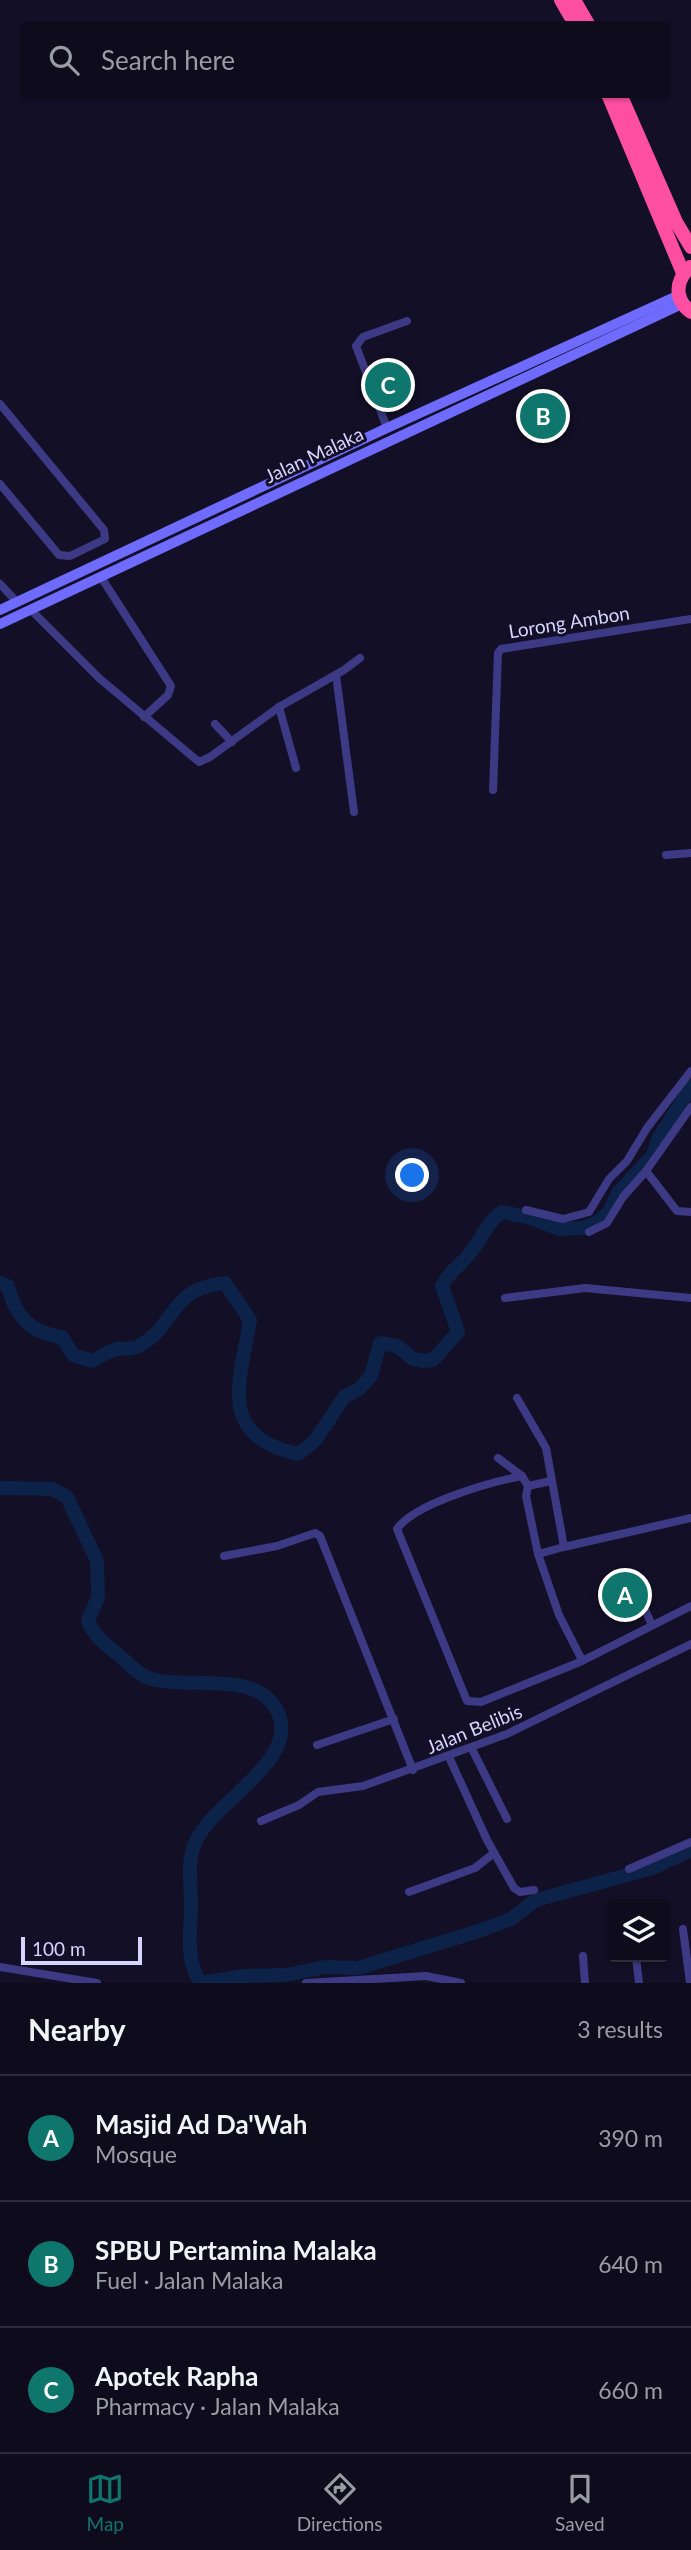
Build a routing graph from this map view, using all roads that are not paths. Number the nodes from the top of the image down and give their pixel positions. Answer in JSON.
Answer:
{"nodes":[{"id":1,"x":561,"y":0,"type":"edge"},
{"id":2,"x":574,"y":0,"type":"edge"},
{"id":3,"x":573,"y":21,"type":"edge"},
{"id":4,"x":585,"y":21,"type":"edge"},
{"id":5,"x":610,"y":98,"type":"edge"},
{"id":6,"x":622,"y":98,"type":"edge"},
{"id":7,"x":691,"y":247,"type":"edge"},
{"id":8,"x":687,"y":270,"type":"edge"},
{"id":9,"x":684,"y":304,"type":"edge"},
{"id":10,"x":407,"y":321,"type":"dead end"},
{"id":11,"x":0,"y":404,"type":"edge"},
{"id":12,"x":387,"y":428,"type":"junction"},
{"id":13,"x":0,"y":484,"type":"edge"},
{"id":14,"x":142,"y":551,"type":"junction"},
{"id":15,"x":101,"y":577,"type":"junction"},
{"id":16,"x":1,"y":585,"type":"edge"},
{"id":17,"x":15,"y":600,"type":"junction"},
{"id":18,"x":0,"y":610,"type":"edge"},
{"id":19,"x":31,"y":610,"type":"junction"},
{"id":20,"x":691,"y":619,"type":"edge"},
{"id":21,"x":0,"y":624,"type":"edge"},
{"id":22,"x":360,"y":658,"type":"dead end"},
{"id":23,"x":336,"y":675,"type":"junction"},
{"id":24,"x":279,"y":707,"type":"junction"},
{"id":25,"x":144,"y":717,"type":"junction"},
{"id":26,"x":215,"y":724,"type":"dead end"},
{"id":27,"x":232,"y":741,"type":"junction"},
{"id":28,"x":296,"y":768,"type":"dead end"},
{"id":29,"x":493,"y":790,"type":"dead end"},
{"id":30,"x":354,"y":812,"type":"dead end"},
{"id":31,"x":691,"y":853,"type":"edge"},
{"id":32,"x":666,"y":855,"type":"dead end"},
{"id":33,"x":691,"y":1071,"type":"edge"},
{"id":34,"x":691,"y":1107,"type":"edge"},
{"id":35,"x":646,"y":1171,"type":"junction"},
{"id":36,"x":526,"y":1210,"type":"dead end"},
{"id":37,"x":691,"y":1212,"type":"edge"},
{"id":38,"x":589,"y":1232,"type":"dead end"},
{"id":39,"x":505,"y":1298,"type":"dead end"},
{"id":40,"x":691,"y":1298,"type":"edge"},
{"id":41,"x":516,"y":1398,"type":"dead end"},
{"id":42,"x":498,"y":1458,"type":"dead end"},
{"id":43,"x":522,"y":1476,"type":"junction"},
{"id":44,"x":551,"y":1481,"type":"junction"},
{"id":45,"x":528,"y":1486,"type":"junction"},
{"id":46,"x":691,"y":1518,"type":"edge"},
{"id":47,"x":564,"y":1547,"type":"junction"},
{"id":48,"x":538,"y":1554,"type":"junction"},
{"id":49,"x":224,"y":1556,"type":"dead end"},
{"id":50,"x":629,"y":1575,"type":"dead end"},
{"id":51,"x":691,"y":1606,"type":"edge"},
{"id":52,"x":652,"y":1625,"type":"junction"},
{"id":53,"x":691,"y":1644,"type":"edge"},
{"id":54,"x":582,"y":1660,"type":"junction"},
{"id":55,"x":394,"y":1719,"type":"junction"},
{"id":56,"x":317,"y":1745,"type":"dead end"},
{"id":57,"x":472,"y":1749,"type":"junction"},
{"id":58,"x":449,"y":1757,"type":"junction"},
{"id":59,"x":413,"y":1770,"type":"junction"},
{"id":60,"x":506,"y":1819,"type":"dead end"},
{"id":61,"x":261,"y":1821,"type":"dead end"},
{"id":62,"x":691,"y":1842,"type":"edge"},
{"id":63,"x":494,"y":1853,"type":"junction"},
{"id":64,"x":629,"y":1869,"type":"dead end"},
{"id":65,"x":534,"y":1890,"type":"dead end"},
{"id":66,"x":410,"y":1892,"type":"dead end"},
{"id":67,"x":683,"y":1929,"type":"dead end"},
{"id":68,"x":583,"y":1956,"type":"dead end"},
{"id":69,"x":637,"y":1962,"type":"edge"},
{"id":70,"x":0,"y":1967,"type":"edge"},
{"id":71,"x":97,"y":1983,"type":"edge"},
{"id":72,"x":306,"y":1983,"type":"edge"},
{"id":73,"x":461,"y":1983,"type":"edge"},
{"id":74,"x":586,"y":1983,"type":"edge"},
{"id":75,"x":639,"y":1983,"type":"edge"},
{"id":76,"x":690,"y":1983,"type":"edge"}],
"edges":[{"from":1,"to":3,"type":"highway"},
{"from":2,"to":4,"type":"highway"},
{"from":5,"to":8,"type":"highway"},
{"from":6,"to":7,"type":"highway"},
{"from":8,"to":9,"type":"highway"},
{"from":9,"to":12,"type":"street","name":"Jalan Malaka"},
{"from":9,"to":14,"type":"street","name":"Jalan Malaka"},
{"from":10,"to":12,"type":"street"},
{"from":11,"to":13,"type":"street"},
{"from":12,"to":14,"type":"street","name":"Jalan Malaka"},
{"from":14,"to":15,"type":"street","name":"Jalan Malaka"},
{"from":14,"to":17,"type":"street","name":"Jalan Malaka"},
{"from":15,"to":19,"type":"street","name":"Jalan Malaka"},
{"from":15,"to":25,"type":"street"},
{"from":16,"to":17,"type":"street"},
{"from":17,"to":18,"type":"street","name":"Jalan Malaka"},
{"from":19,"to":21,"type":"street","name":"Jalan Malaka"},
{"from":19,"to":25,"type":"street"},
{"from":20,"to":29,"type":"street","name":"Lorong Ambon"},
{"from":22,"to":23,"type":"street"},
{"from":23,"to":24,"type":"street"},
{"from":23,"to":30,"type":"street"},
{"from":24,"to":27,"type":"street"},
{"from":24,"to":28,"type":"street"},
{"from":25,"to":27,"type":"street"},
{"from":26,"to":27,"type":"street"},
{"from":31,"to":32,"type":"street"},
{"from":33,"to":36,"type":"street"},
{"from":34,"to":35,"type":"street"},
{"from":35,"to":37,"type":"street"},
{"from":35,"to":38,"type":"street"},
{"from":39,"to":40,"type":"street"},
{"from":41,"to":44,"type":"street"},
{"from":42,"to":43,"type":"street"},
{"from":43,"to":45,"type":"street"},
{"from":43,"to":54,"type":"street"},
{"from":44,"to":45,"type":"street"},
{"from":44,"to":47,"type":"street"},
{"from":45,"to":48,"type":"street"},
{"from":46,"to":47,"type":"street"},
{"from":47,"to":48,"type":"street"},
{"from":48,"to":54,"type":"street"},
{"from":49,"to":55,"type":"street"},
{"from":50,"to":52,"type":"street"},
{"from":51,"to":52,"type":"street"},
{"from":52,"to":54,"type":"street"},
{"from":53,"to":57,"type":"street","name":"Jalan Belibis"},
{"from":55,"to":56,"type":"street"},
{"from":55,"to":59,"type":"street"},
{"from":57,"to":58,"type":"street","name":"Jalan Belibis"},
{"from":57,"to":60,"type":"street"},
{"from":58,"to":59,"type":"street","name":"Jalan Belibis"},
{"from":58,"to":63,"type":"street"},
{"from":59,"to":61,"type":"street","name":"Jalan Belibis"},
{"from":62,"to":64,"type":"street"},
{"from":63,"to":65,"type":"street"},
{"from":63,"to":66,"type":"street"},
{"from":67,"to":76,"type":"street"},
{"from":68,"to":74,"type":"street"},
{"from":69,"to":75,"type":"street"},
{"from":70,"to":71,"type":"street"},
{"from":72,"to":73,"type":"street"}]}
